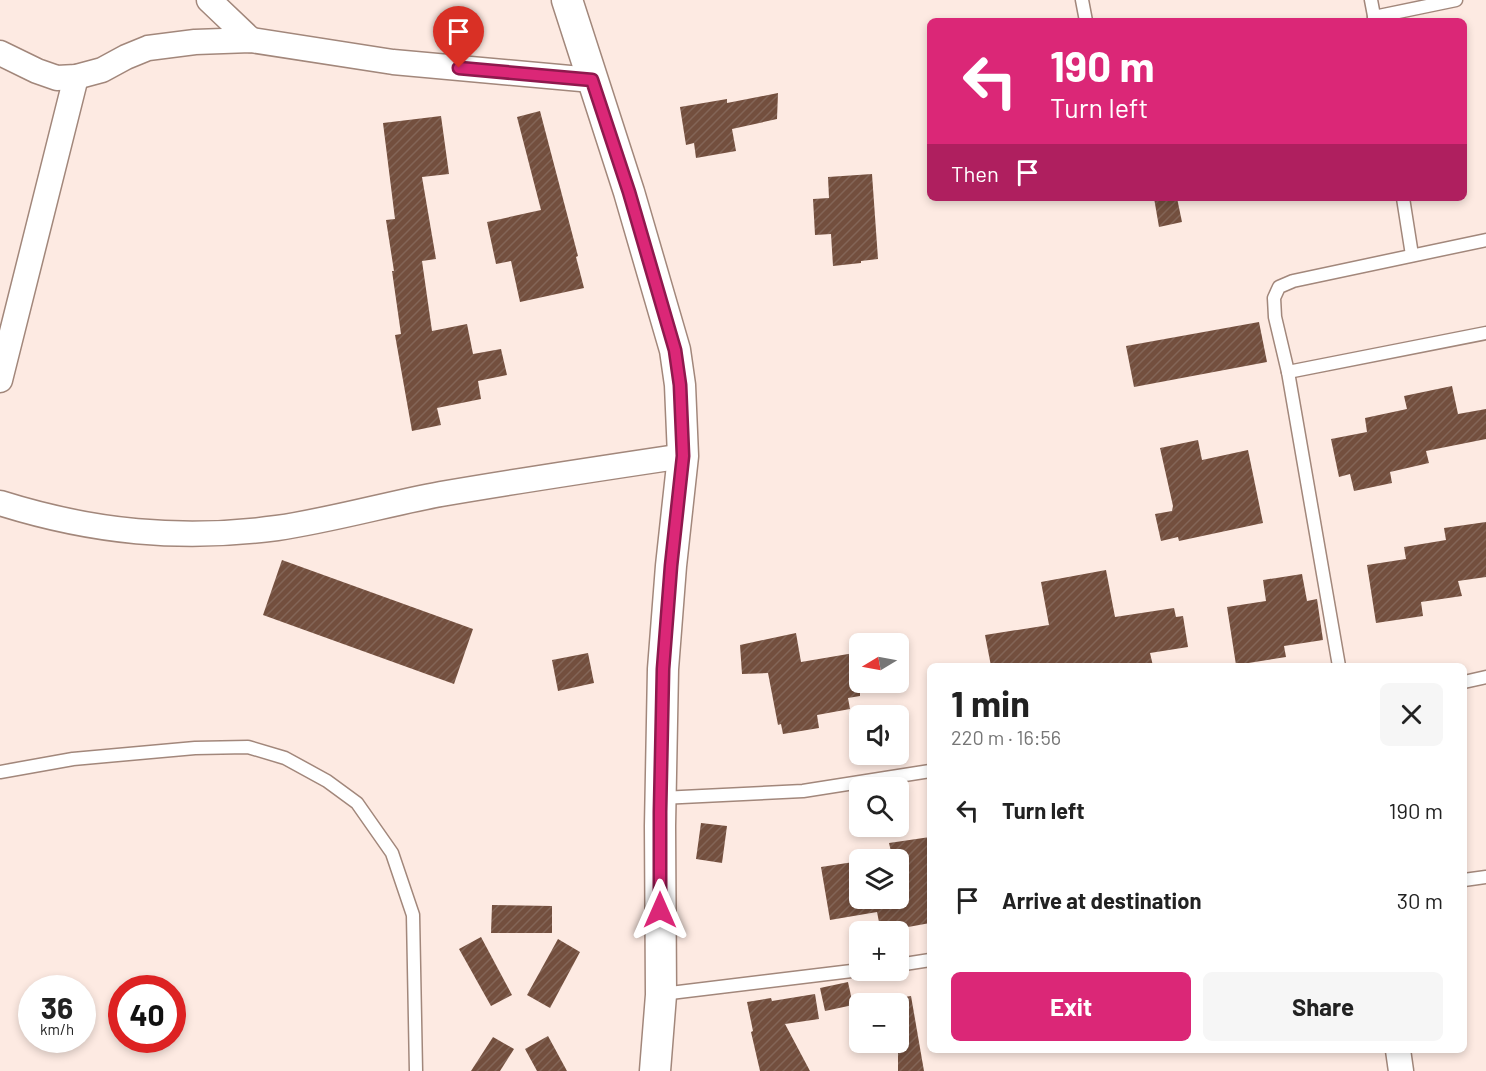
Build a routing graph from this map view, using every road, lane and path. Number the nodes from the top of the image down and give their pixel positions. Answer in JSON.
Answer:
{"nodes":[{"id":1,"x":209,"y":0,"type":"edge"},
{"id":2,"x":567,"y":0,"type":"edge"},
{"id":3,"x":1082,"y":0,"type":"edge"},
{"id":4,"x":1371,"y":0,"type":"edge"},
{"id":5,"x":1456,"y":0,"type":"edge"},
{"id":6,"x":1085,"y":18,"type":"edge"},
{"id":7,"x":1374,"y":18,"type":"edge"},
{"id":8,"x":1378,"y":18,"type":"edge"},
{"id":9,"x":251,"y":40,"type":"junction"},
{"id":10,"x":0,"y":53,"type":"edge"},
{"id":11,"x":76,"y":77,"type":"junction"},
{"id":12,"x":592,"y":80,"type":"junction"},
{"id":13,"x":1403,"y":201,"type":"edge"},
{"id":14,"x":1486,"y":240,"type":"edge"},
{"id":15,"x":1412,"y":255,"type":"junction"},
{"id":16,"x":1486,"y":333,"type":"edge"},
{"id":17,"x":1288,"y":372,"type":"junction"},
{"id":18,"x":0,"y":380,"type":"edge"},
{"id":19,"x":683,"y":456,"type":"junction"},
{"id":20,"x":0,"y":503,"type":"edge"},
{"id":21,"x":1338,"y":663,"type":"edge"},
{"id":22,"x":1486,"y":677,"type":"edge"},
{"id":23,"x":1467,"y":681,"type":"edge"},
{"id":24,"x":927,"y":771,"type":"edge"},
{"id":25,"x":0,"y":772,"type":"edge"},
{"id":26,"x":660,"y":798,"type":"junction"},
{"id":27,"x":1486,"y":877,"type":"edge"},
{"id":28,"x":1467,"y":880,"type":"edge"},
{"id":29,"x":927,"y":960,"type":"edge"},
{"id":30,"x":909,"y":963,"type":"edge"},
{"id":31,"x":849,"y":971,"type":"edge"},
{"id":32,"x":661,"y":995,"type":"junction"},
{"id":33,"x":1398,"y":1053,"type":"edge"},
{"id":34,"x":416,"y":1071,"type":"edge"},
{"id":35,"x":655,"y":1071,"type":"edge"},
{"id":36,"x":1401,"y":1071,"type":"edge"}],
"edges":[{"from":1,"to":9,"type":"street"},
{"from":2,"to":12,"type":"street"},
{"from":3,"to":6,"type":"lane"},
{"from":4,"to":7,"type":"lane"},
{"from":5,"to":8,"type":"lane"},
{"from":9,"to":11,"type":"street"},
{"from":9,"to":12,"type":"street"},
{"from":10,"to":11,"type":"street"},
{"from":11,"to":18,"type":"street"},
{"from":12,"to":19,"type":"street"},
{"from":13,"to":15,"type":"lane"},
{"from":14,"to":15,"type":"lane"},
{"from":15,"to":17,"type":"lane"},
{"from":16,"to":17,"type":"lane"},
{"from":17,"to":21,"type":"lane"},
{"from":19,"to":20,"type":"street"},
{"from":19,"to":26,"type":"street"},
{"from":22,"to":23,"type":"lane"},
{"from":24,"to":26,"type":"lane"},
{"from":25,"to":34,"type":"lane"},
{"from":26,"to":32,"type":"street"},
{"from":27,"to":28,"type":"lane"},
{"from":29,"to":30,"type":"lane"},
{"from":31,"to":32,"type":"lane"},
{"from":32,"to":35,"type":"street"},
{"from":33,"to":36,"type":"street"}]}
